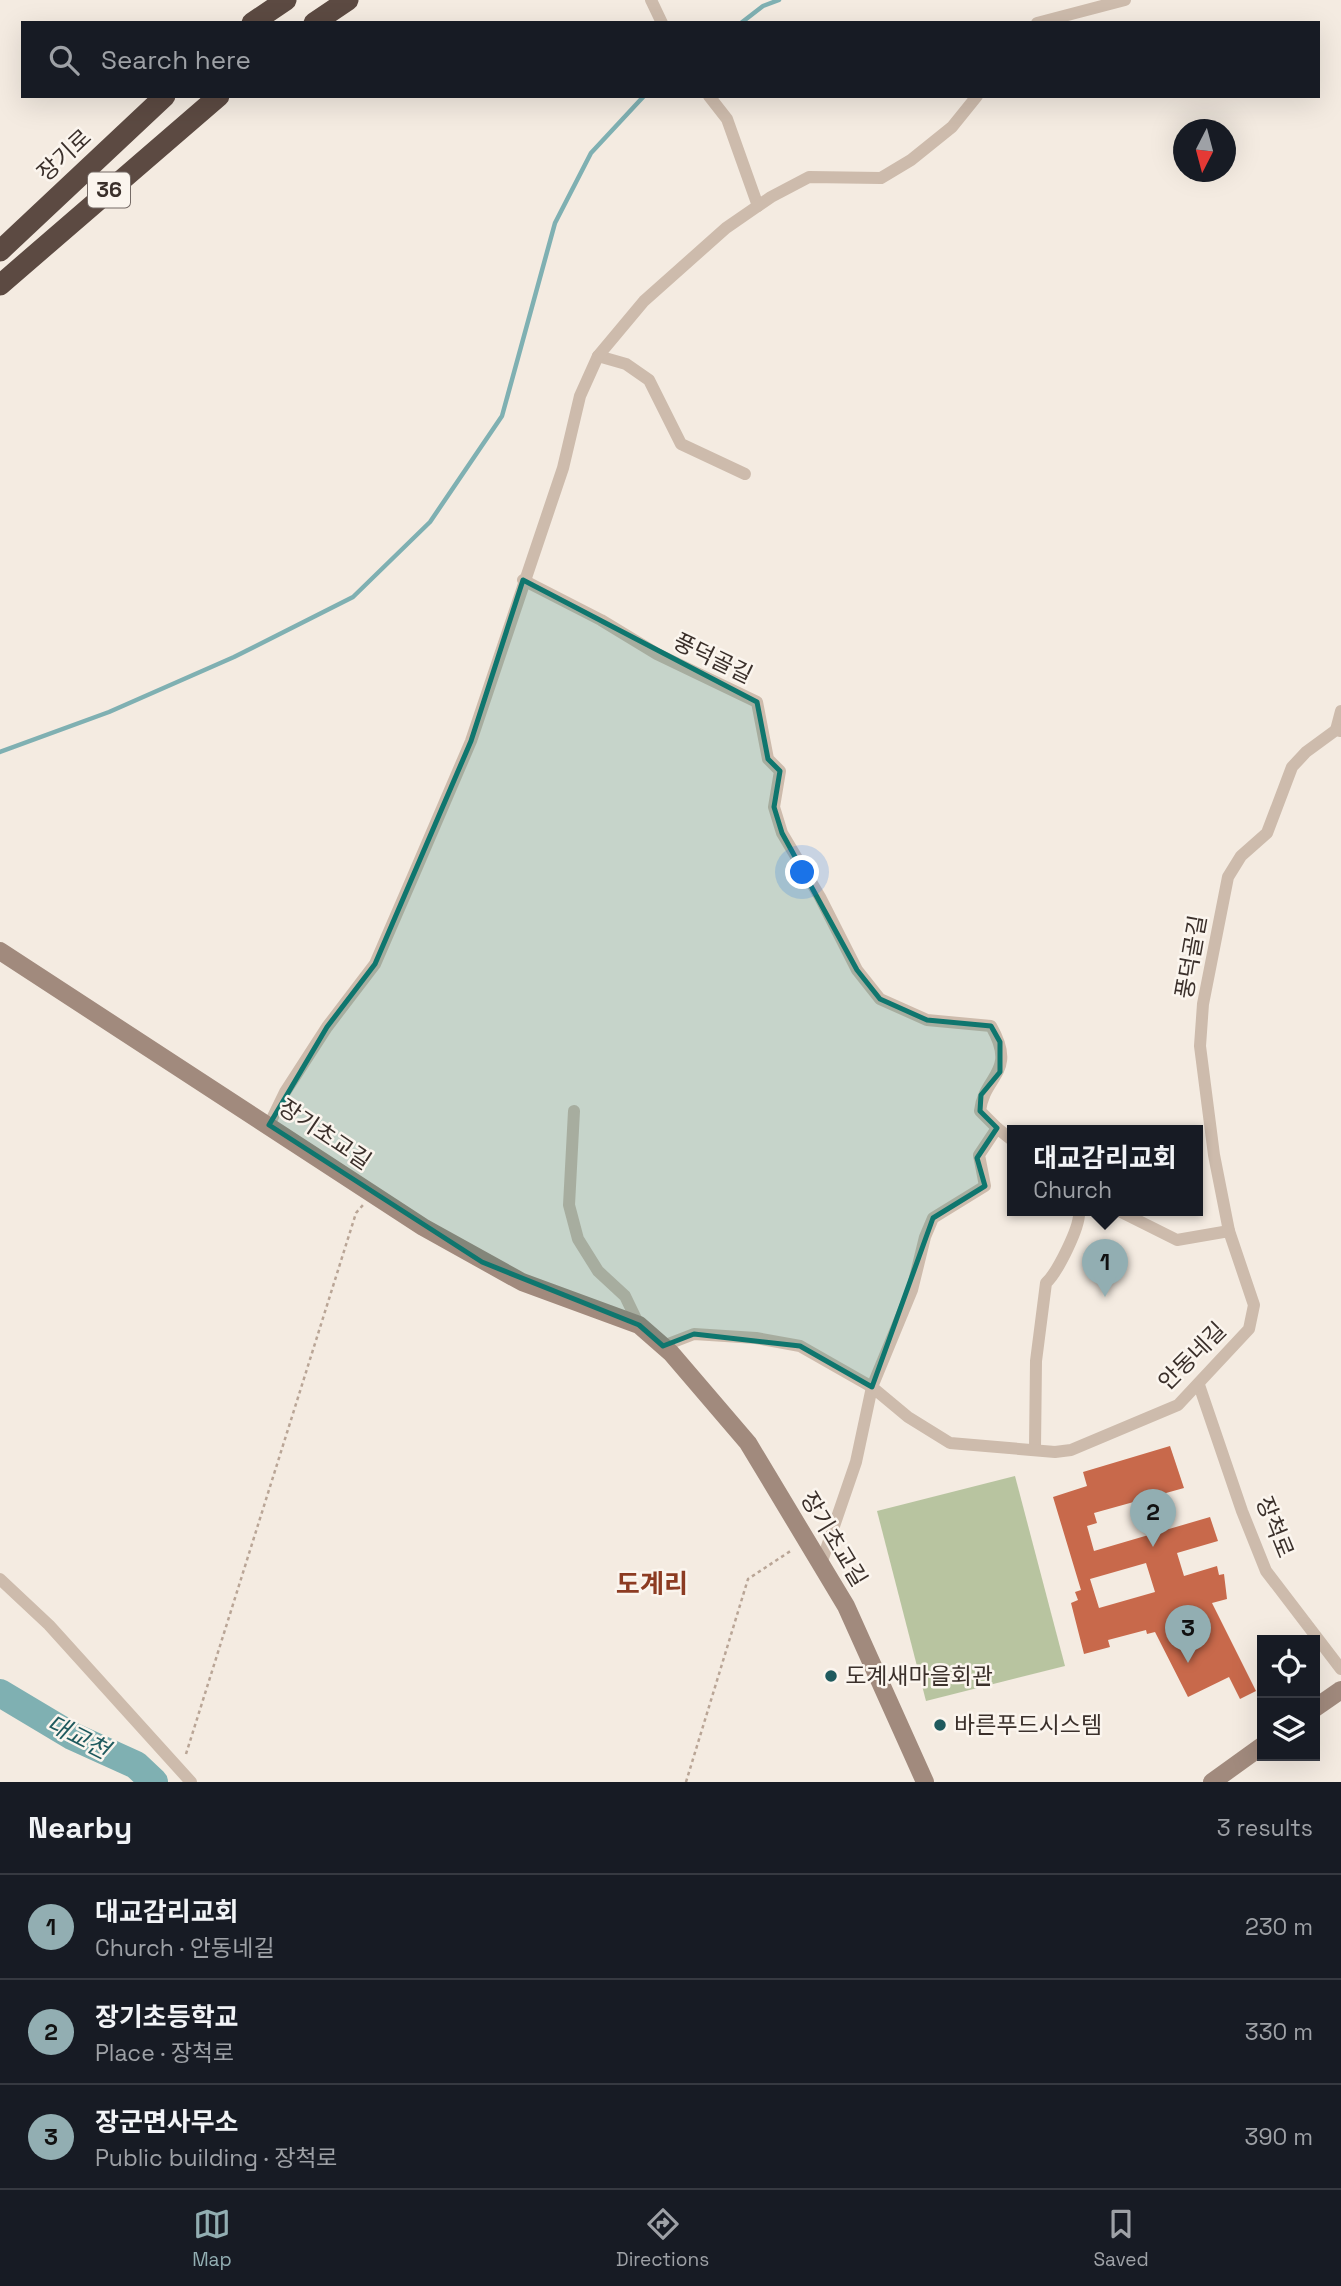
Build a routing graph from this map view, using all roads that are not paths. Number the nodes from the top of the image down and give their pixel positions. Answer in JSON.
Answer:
{"nodes":[{"id":1,"x":286,"y":0,"type":"edge"},
{"id":2,"x":348,"y":0,"type":"edge"},
{"id":3,"x":651,"y":0,"type":"edge"},
{"id":4,"x":1125,"y":0,"type":"edge"},
{"id":5,"x":255,"y":21,"type":"edge"},
{"id":6,"x":317,"y":21,"type":"edge"},
{"id":7,"x":661,"y":21,"type":"edge"},
{"id":8,"x":1045,"y":21,"type":"edge"},
{"id":9,"x":163,"y":98,"type":"edge"},
{"id":10,"x":217,"y":98,"type":"edge"},
{"id":11,"x":710,"y":98,"type":"edge"},
{"id":12,"x":975,"y":98,"type":"edge"},
{"id":13,"x":758,"y":206,"type":"junction"},
{"id":14,"x":0,"y":251,"type":"edge"},
{"id":15,"x":0,"y":285,"type":"edge"},
{"id":16,"x":598,"y":356,"type":"junction"},
{"id":17,"x":745,"y":474,"type":"dead end"},
{"id":18,"x":523,"y":580,"type":"junction"},
{"id":19,"x":1341,"y":711,"type":"edge"},
{"id":20,"x":1338,"y":731,"type":"edge"},
{"id":21,"x":0,"y":951,"type":"edge"},
{"id":22,"x":574,"y":1111,"type":"dead end"},
{"id":23,"x":269,"y":1125,"type":"junction"},
{"id":24,"x":997,"y":1128,"type":"junction"},
{"id":25,"x":1007,"y":1136,"type":"edge"},
{"id":26,"x":1080,"y":1216,"type":"edge"},
{"id":27,"x":1129,"y":1216,"type":"edge"},
{"id":28,"x":1229,"y":1231,"type":"junction"},
{"id":29,"x":639,"y":1325,"type":"junction"},
{"id":30,"x":663,"y":1346,"type":"junction"},
{"id":31,"x":1199,"y":1385,"type":"junction"},
{"id":32,"x":872,"y":1387,"type":"junction"},
{"id":33,"x":1035,"y":1448,"type":"junction"},
{"id":34,"x":821,"y":1564,"type":"junction"},
{"id":35,"x":0,"y":1578,"type":"edge"},
{"id":36,"x":1341,"y":1669,"type":"edge"},
{"id":37,"x":1341,"y":1690,"type":"edge"},
{"id":38,"x":1320,"y":1705,"type":"edge"},
{"id":39,"x":1257,"y":1750,"type":"edge"},
{"id":40,"x":191,"y":1782,"type":"edge"},
{"id":41,"x":925,"y":1782,"type":"edge"},
{"id":42,"x":1212,"y":1782,"type":"edge"}],
"edges":[{"from":1,"to":5,"type":"highway"},
{"from":2,"to":6,"type":"highway"},
{"from":3,"to":7,"type":"street"},
{"from":4,"to":8,"type":"street"},
{"from":9,"to":14,"type":"highway","name":"장기로","number":"36"},
{"from":10,"to":15,"type":"highway","number":"36"},
{"from":11,"to":13,"type":"street"},
{"from":12,"to":13,"type":"street"},
{"from":13,"to":16,"type":"street"},
{"from":16,"to":17,"type":"street"},
{"from":16,"to":18,"type":"street"},
{"from":18,"to":23,"type":"street"},
{"from":18,"to":24,"type":"street","name":"풍덕골길"},
{"from":19,"to":20,"type":"street","name":"풍덕골길"},
{"from":20,"to":28,"type":"street","name":"풍덕골길"},
{"from":21,"to":23,"type":"main road","name":"장기초교길"},
{"from":22,"to":29,"type":"street","name":"장기초교길"},
{"from":23,"to":29,"type":"main road","name":"장기초교길"},
{"from":24,"to":25,"type":"street"},
{"from":24,"to":32,"type":"street"},
{"from":26,"to":33,"type":"street"},
{"from":27,"to":28,"type":"street"},
{"from":28,"to":31,"type":"street","name":"안동네길"},
{"from":29,"to":30,"type":"main road","name":"장기초교길"},
{"from":30,"to":32,"type":"street"},
{"from":30,"to":34,"type":"main road","name":"장기초교길"},
{"from":31,"to":33,"type":"street","name":"안동네길"},
{"from":31,"to":36,"type":"street","name":"장척로"},
{"from":32,"to":33,"type":"street","name":"안동네길"},
{"from":32,"to":34,"type":"street"},
{"from":34,"to":41,"type":"main road","name":"장기초교길"},
{"from":35,"to":40,"type":"street"},
{"from":37,"to":38,"type":"main road"},
{"from":39,"to":42,"type":"main road"}]}
